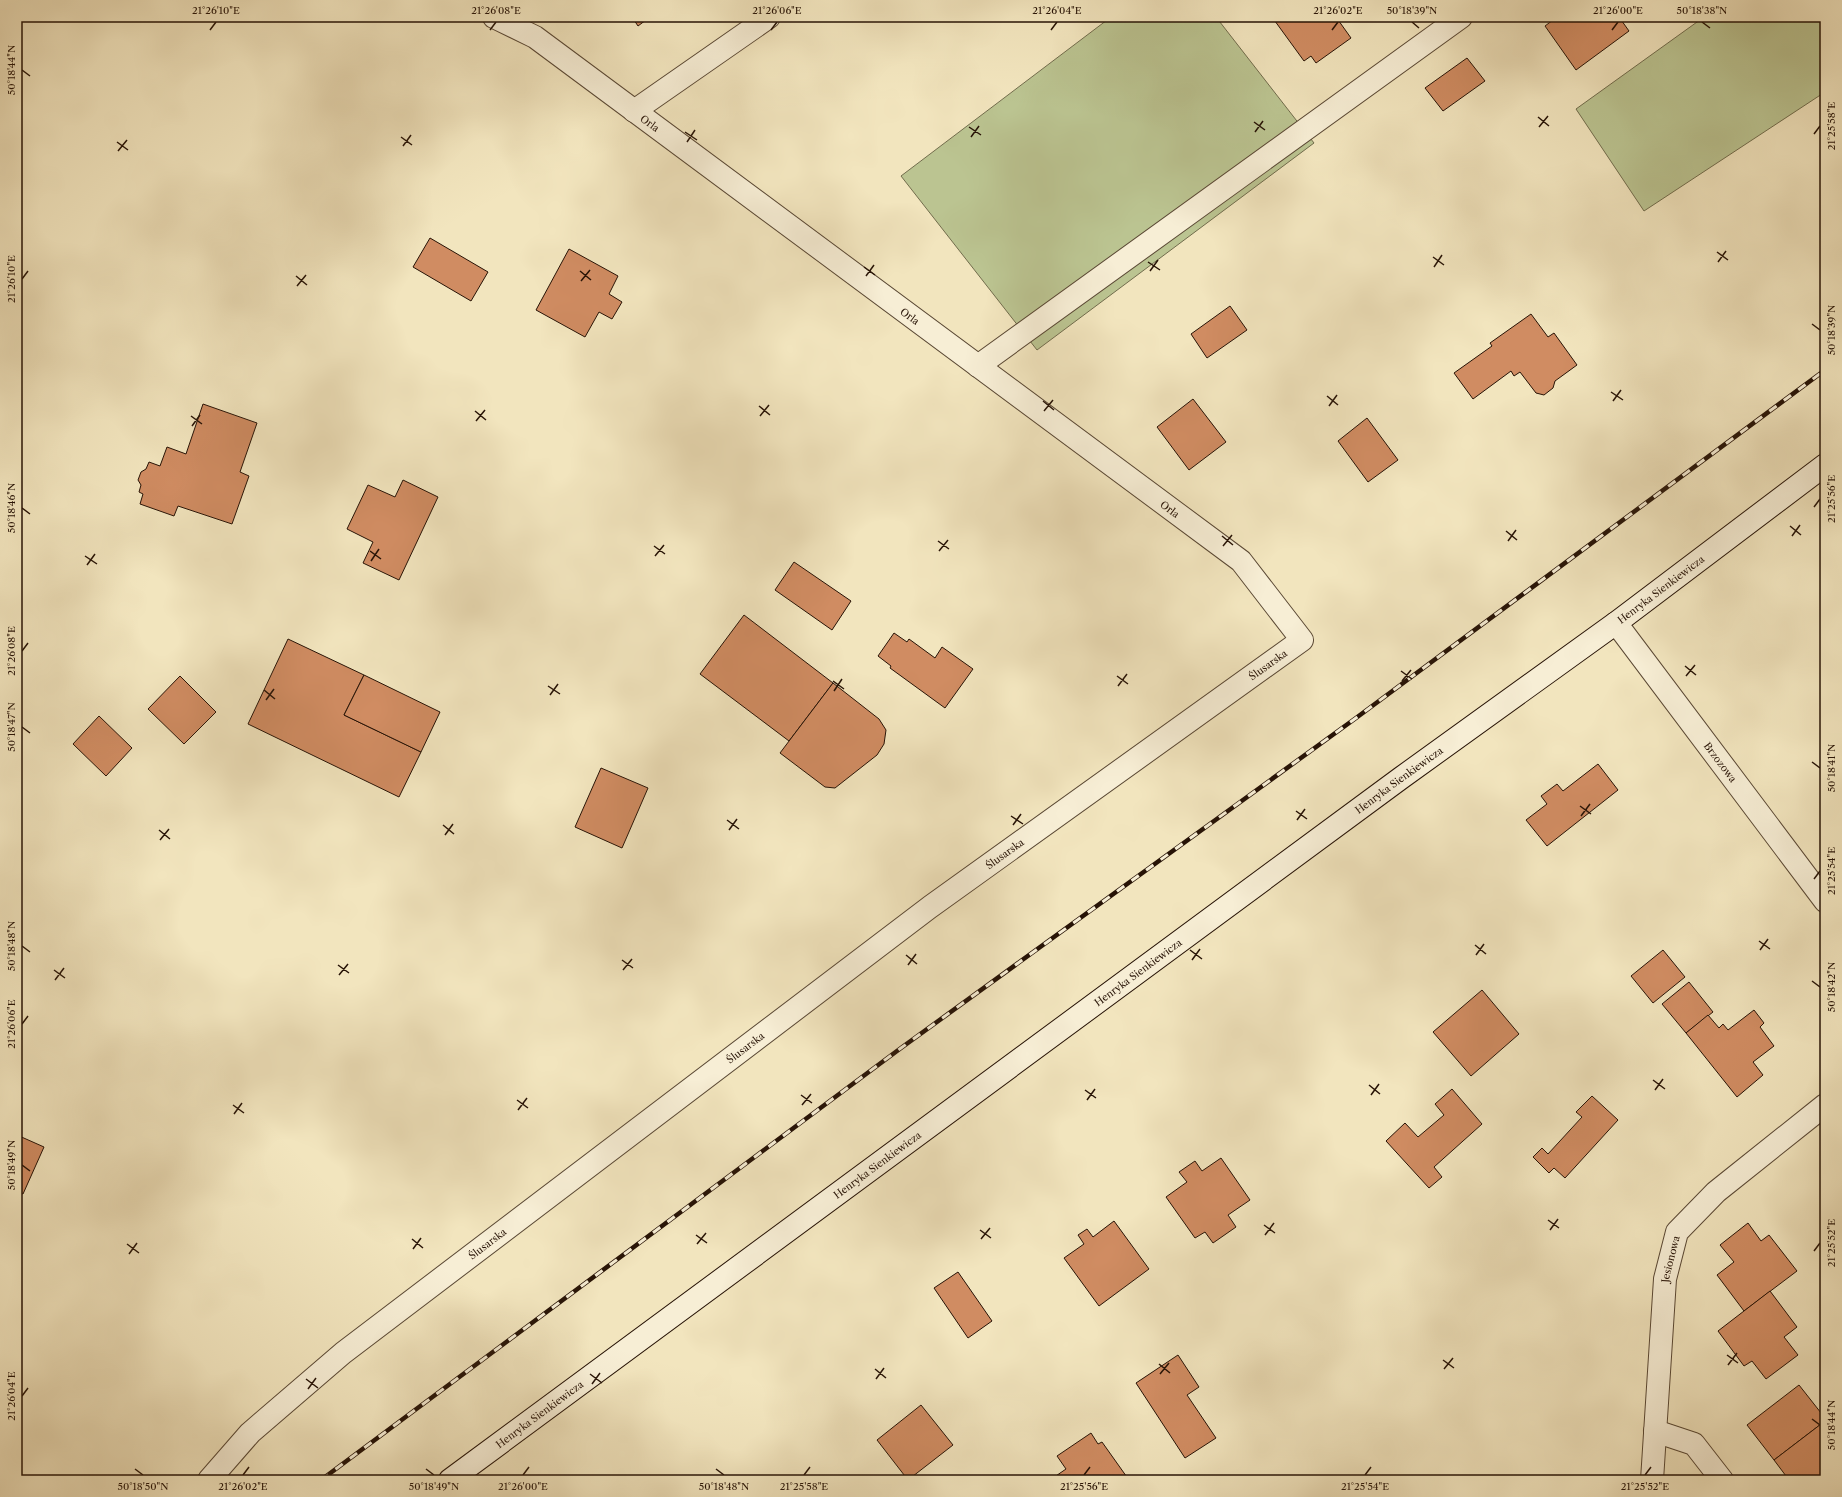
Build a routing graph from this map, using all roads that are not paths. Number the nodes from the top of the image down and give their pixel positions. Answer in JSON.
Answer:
{"nodes":[{"id":1,"x":494,"y":17,"type":"edge"},
{"id":2,"x":769,"y":17,"type":"edge"},
{"id":3,"x":1461,"y":17,"type":"edge"},
{"id":4,"x":634,"y":111,"type":"junction"},
{"id":5,"x":978,"y":366,"type":"junction"},
{"id":6,"x":1825,"y":465,"type":"edge"},
{"id":7,"x":1616,"y":623,"type":"junction"},
{"id":8,"x":1302,"y":640,"type":"joint"},
{"id":9,"x":1825,"y":901,"type":"edge"},
{"id":10,"x":1825,"y":1105,"type":"edge"},
{"id":11,"x":1655,"y":1431,"type":"junction"},
{"id":12,"x":209,"y":1480,"type":"edge"},
{"id":13,"x":450,"y":1480,"type":"edge"},
{"id":14,"x":1652,"y":1480,"type":"edge"},
{"id":15,"x":1722,"y":1480,"type":"edge"}],
"edges":[{"from":1,"to":4,"type":"street","name":"Orla"},
{"from":2,"to":4,"type":"street"},
{"from":3,"to":5,"type":"street"},
{"from":4,"to":5,"type":"street","name":"Orla"},
{"from":5,"to":8,"type":"street","name":"Orla"},
{"from":6,"to":7,"type":"street","name":"Henryka Sienkiewicza"},
{"from":7,"to":9,"type":"street","name":"Brzozowa"},
{"from":7,"to":13,"type":"street","name":"Henryka Sienkiewicza"},
{"from":8,"to":12,"type":"street","name":"Ślusarska"},
{"from":10,"to":11,"type":"street","name":"Jesionowa"},
{"from":11,"to":14,"type":"street","name":"Jesionowa"},
{"from":11,"to":15,"type":"street"}]}
